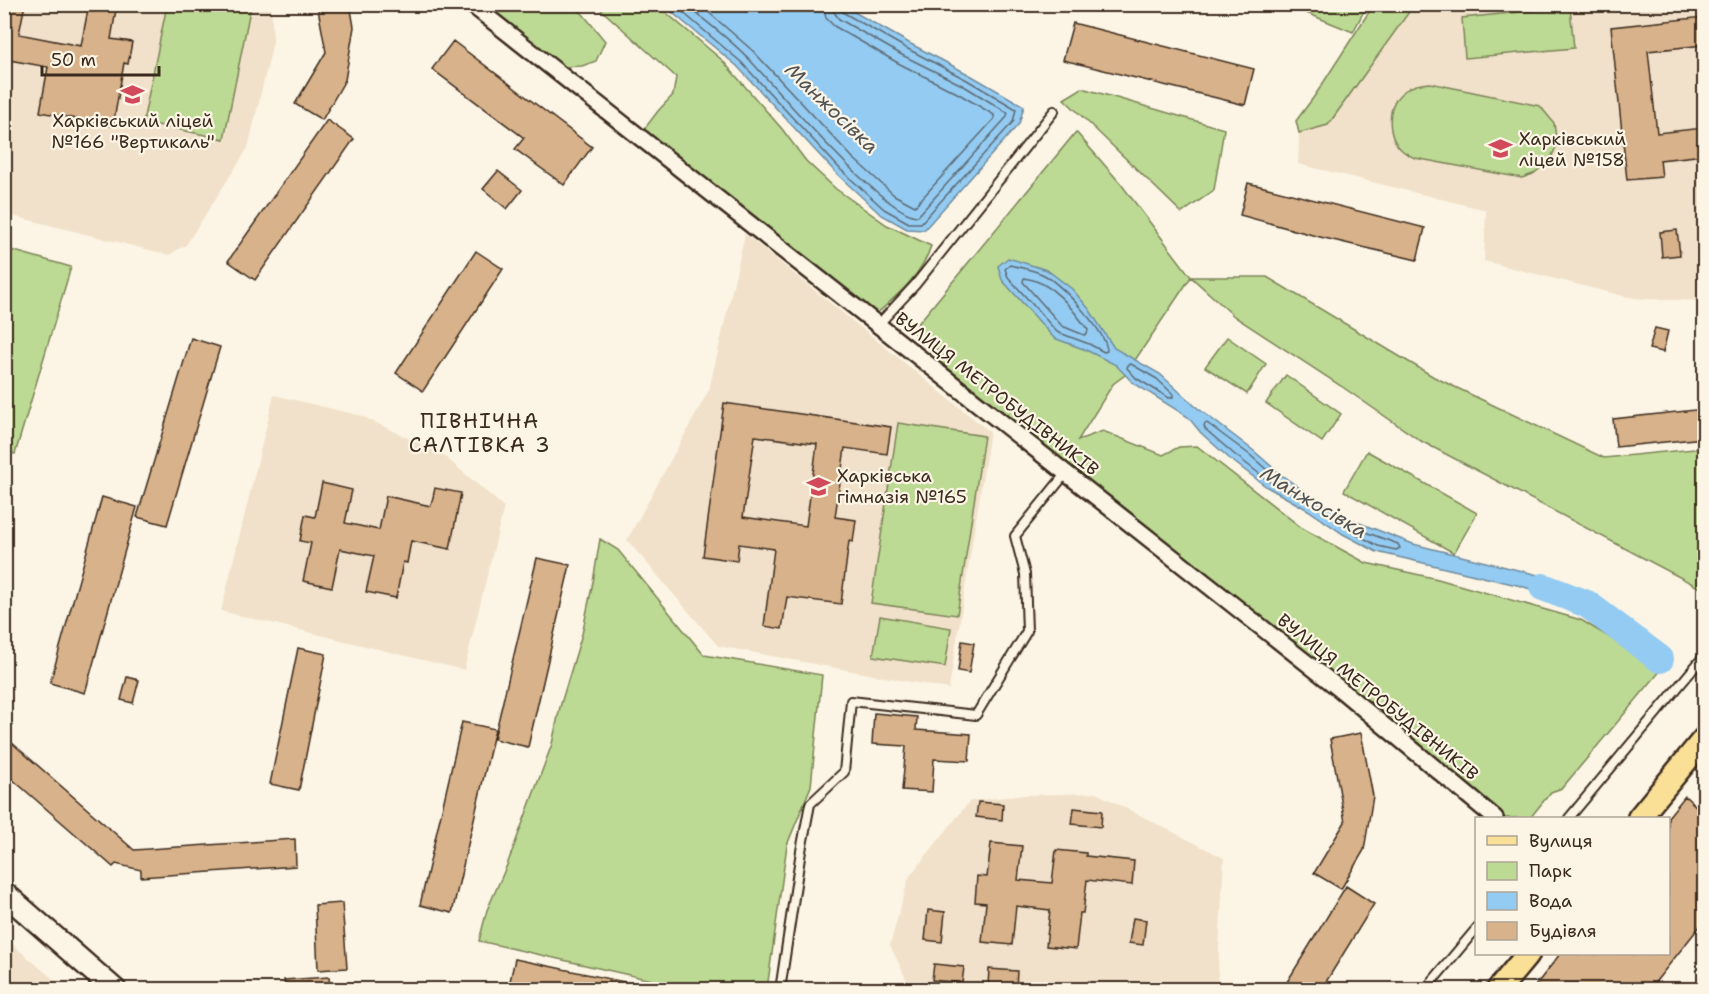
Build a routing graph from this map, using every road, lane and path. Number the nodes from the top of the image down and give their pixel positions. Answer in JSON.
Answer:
{"nodes":[{"id":1,"x":471,"y":4,"type":"edge"},
{"id":2,"x":1054,"y":111,"type":"dead end"},
{"id":3,"x":878,"y":325,"type":"junction"},
{"id":4,"x":1066,"y":473,"type":"junction"},
{"id":5,"x":1704,"y":656,"type":"edge"},
{"id":6,"x":1703,"y":744,"type":"edge"},
{"id":7,"x":1493,"y":817,"type":"edge"},
{"id":8,"x":1571,"y":817,"type":"edge"},
{"id":9,"x":1641,"y":817,"type":"edge"},
{"id":10,"x":4,"y":893,"type":"edge"},
{"id":11,"x":1475,"y":929,"type":"edge"},
{"id":12,"x":1527,"y":955,"type":"edge"},
{"id":13,"x":115,"y":990,"type":"edge"},
{"id":14,"x":780,"y":990,"type":"edge"},
{"id":15,"x":1425,"y":990,"type":"edge"},
{"id":16,"x":1498,"y":990,"type":"edge"}],
"edges":[{"from":1,"to":3,"type":"street","name":"ВУЛИЦЯ МЕТРОБУДІВНИКІВ"},
{"from":2,"to":3,"type":"lane"},
{"from":3,"to":4,"type":"street","name":"ВУЛИЦЯ МЕТРОБУДІВНИКІВ"},
{"from":4,"to":7,"type":"street","name":"ВУЛИЦЯ МЕТРОБУДІВНИКІВ"},
{"from":4,"to":14,"type":"lane"},
{"from":5,"to":8,"type":"lane"},
{"from":6,"to":9,"type":"main road"},
{"from":10,"to":13,"type":"main road"},
{"from":11,"to":15,"type":"lane"},
{"from":12,"to":16,"type":"main road"}]}
